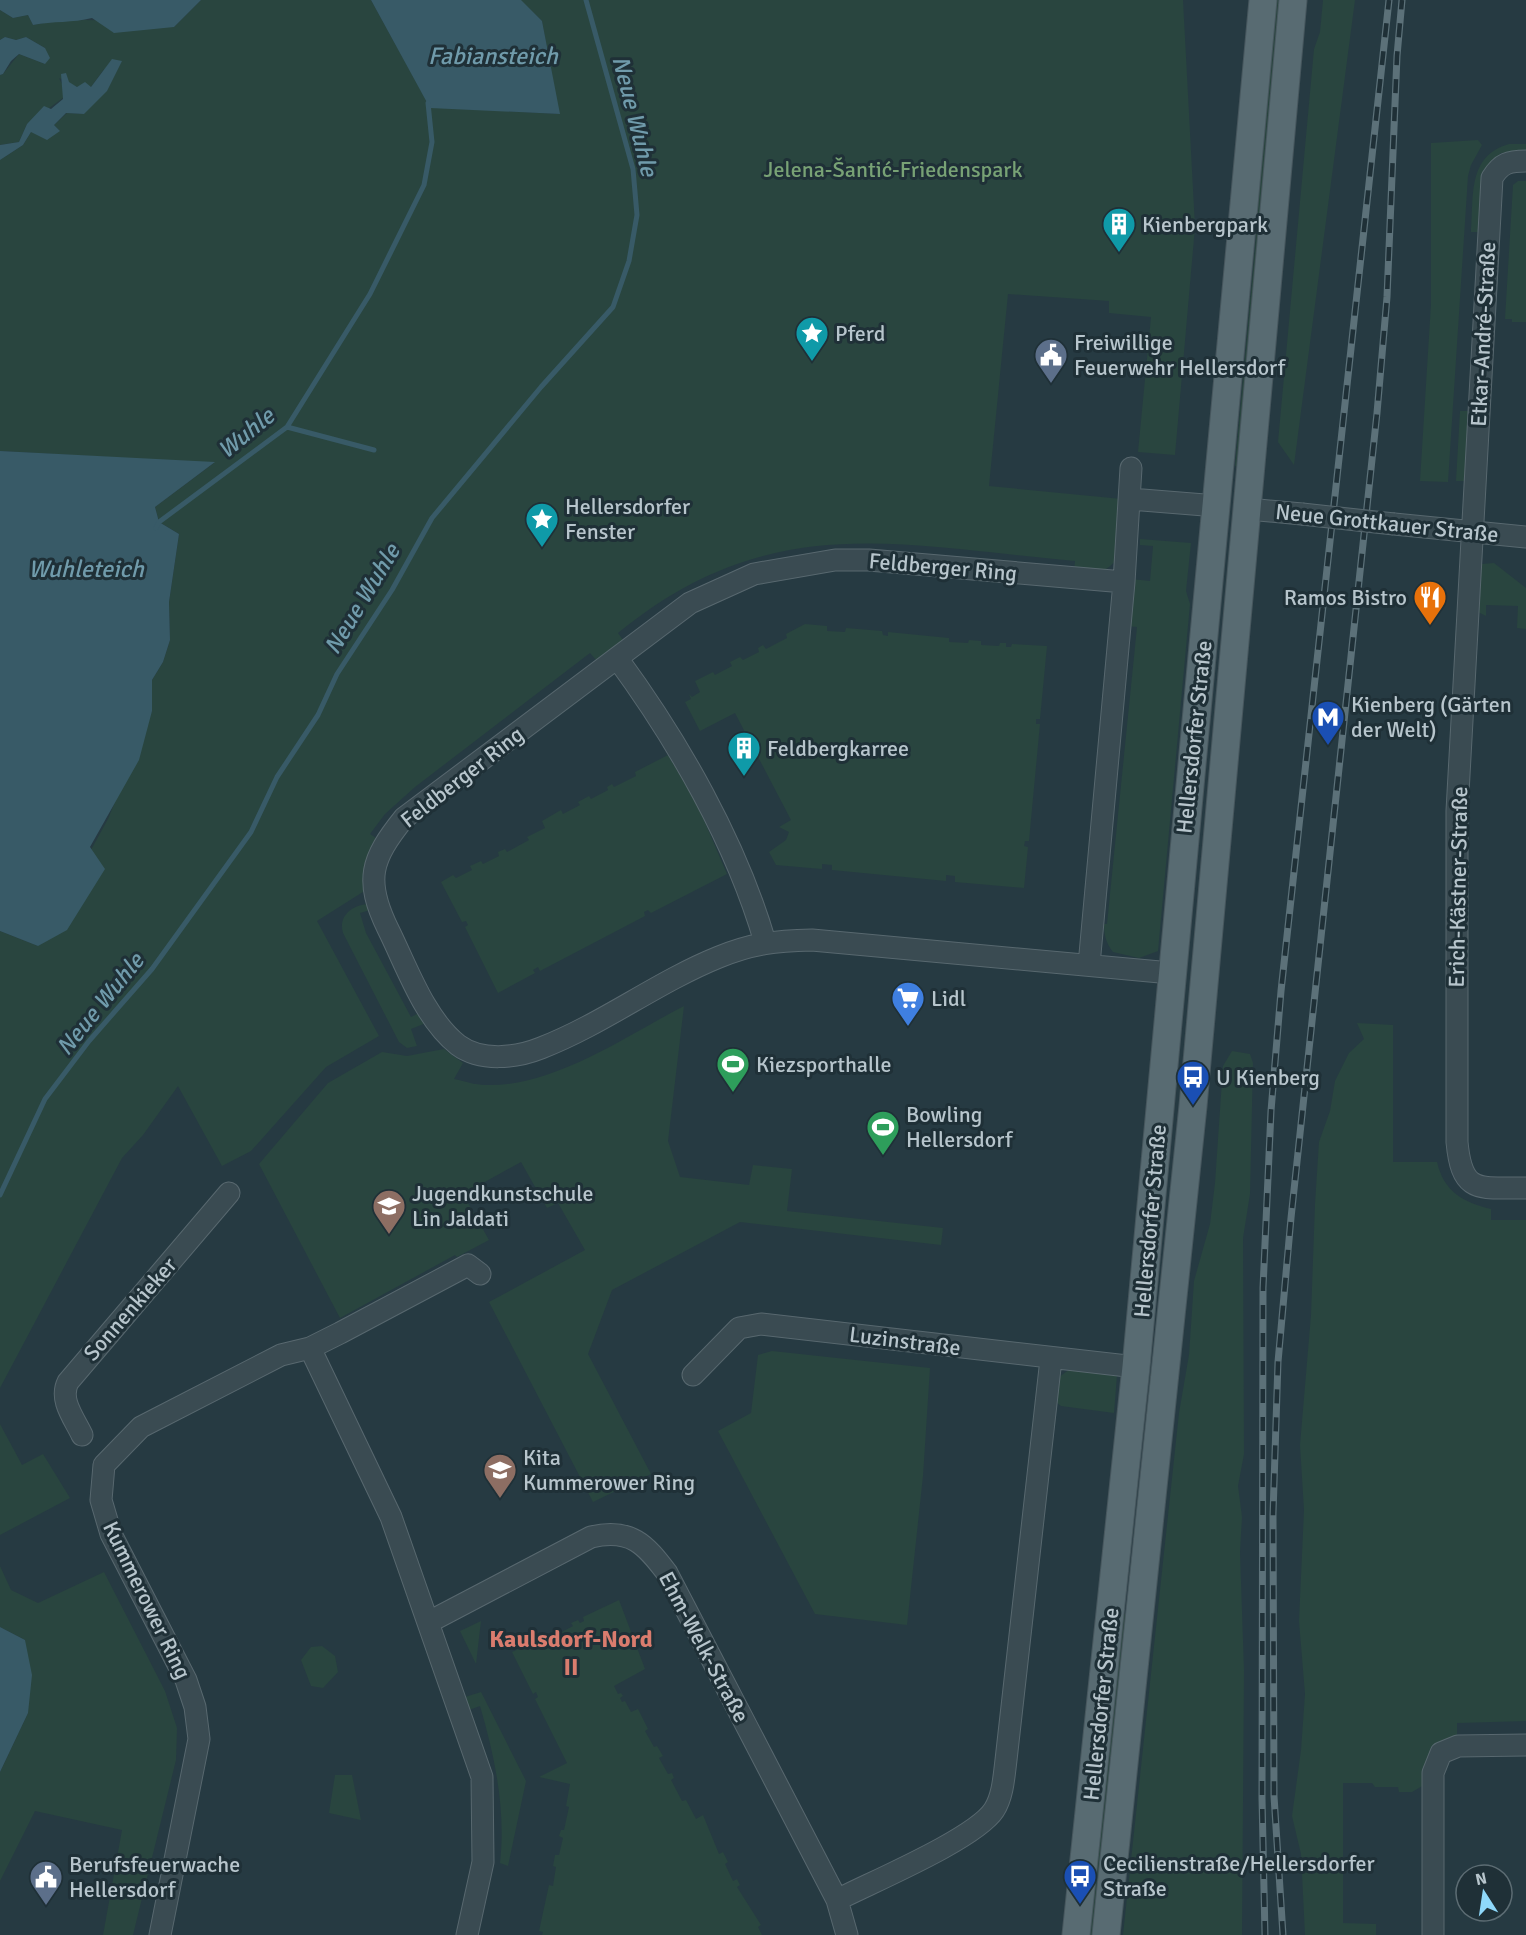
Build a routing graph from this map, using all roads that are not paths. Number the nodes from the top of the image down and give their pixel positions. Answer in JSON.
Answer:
{"nodes":[{"id":1,"x":1263,"y":0,"type":"edge"},
{"id":2,"x":1293,"y":0,"type":"edge"},
{"id":3,"x":1526,"y":161,"type":"edge"},
{"id":4,"x":1131,"y":468,"type":"dead end"},
{"id":5,"x":1130,"y":499,"type":"junction"},
{"id":6,"x":1217,"y":506,"type":"junction"},
{"id":7,"x":1248,"y":509,"type":"junction"},
{"id":8,"x":1472,"y":531,"type":"junction"},
{"id":9,"x":1526,"y":537,"type":"edge"},
{"id":10,"x":1124,"y":582,"type":"junction"},
{"id":11,"x":617,"y":658,"type":"junction"},
{"id":12,"x":765,"y":942,"type":"junction"},
{"id":13,"x":1089,"y":965,"type":"junction"},
{"id":14,"x":1171,"y":973,"type":"junction"},
{"id":15,"x":1526,"y":1188,"type":"edge"},
{"id":16,"x":229,"y":1193,"type":"dead end"},
{"id":17,"x":480,"y":1274,"type":"dead end"},
{"id":18,"x":310,"y":1348,"type":"junction"},
{"id":19,"x":1051,"y":1359,"type":"junction"},
{"id":20,"x":1136,"y":1367,"type":"junction"},
{"id":21,"x":1166,"y":1370,"type":"junction"},
{"id":22,"x":693,"y":1375,"type":"dead end"},
{"id":23,"x":82,"y":1435,"type":"dead end"},
{"id":24,"x":429,"y":1622,"type":"junction"},
{"id":25,"x":1526,"y":1745,"type":"edge"},
{"id":26,"x":837,"y":1900,"type":"junction"},
{"id":27,"x":160,"y":1935,"type":"edge"},
{"id":28,"x":467,"y":1935,"type":"edge"},
{"id":29,"x":847,"y":1935,"type":"edge"},
{"id":30,"x":1076,"y":1935,"type":"edge"},
{"id":31,"x":1106,"y":1935,"type":"edge"},
{"id":32,"x":1433,"y":1935,"type":"edge"}],
"edges":[{"from":1,"to":6,"type":"main road","name":"Hellersdorfer Straße"},
{"from":2,"to":7,"type":"main road","name":"Hellersdorfer Straße"},
{"from":3,"to":8,"type":"street","name":"Etkar-André-Straße"},
{"from":4,"to":5,"type":"street"},
{"from":5,"to":6,"type":"street"},
{"from":5,"to":10,"type":"street"},
{"from":6,"to":7,"type":"main road"},
{"from":6,"to":14,"type":"main road","name":"Hellersdorfer Straße"},
{"from":7,"to":8,"type":"street","name":"Neue Grottkauer Straße","bridge":true},
{"from":7,"to":21,"type":"main road","name":"Hellersdorfer Straße"},
{"from":8,"to":9,"type":"street","name":"Neue Grottkauer Straße"},
{"from":8,"to":15,"type":"street","name":"Erich-Kästner-Straße"},
{"from":10,"to":11,"type":"street","name":"Feldberger Ring"},
{"from":10,"to":13,"type":"street"},
{"from":11,"to":12,"type":"street"},
{"from":11,"to":12,"type":"street","name":"Feldberger Ring"},
{"from":12,"to":13,"type":"street","name":"Feldberger Ring"},
{"from":13,"to":14,"type":"street","name":"Feldberger Ring"},
{"from":14,"to":20,"type":"main road","name":"Hellersdorfer Straße"},
{"from":16,"to":23,"type":"street","name":"Sonnenkieker"},
{"from":17,"to":18,"type":"street","name":"Kummerower Ring"},
{"from":18,"to":24,"type":"street"},
{"from":18,"to":27,"type":"street","name":"Kummerower Ring"},
{"from":19,"to":20,"type":"street","name":"Luzinstraße"},
{"from":19,"to":22,"type":"street","name":"Luzinstraße"},
{"from":19,"to":26,"type":"street"},
{"from":20,"to":21,"type":"main road"},
{"from":20,"to":30,"type":"main road","name":"Hellersdorfer Straße"},
{"from":21,"to":31,"type":"main road","name":"Hellersdorfer Straße"},
{"from":24,"to":26,"type":"street","name":"Ehm-Welk-Straße"},
{"from":24,"to":28,"type":"street"},
{"from":25,"to":32,"type":"street"},
{"from":26,"to":29,"type":"street","name":"Ehm-Welk-Straße"}]}
